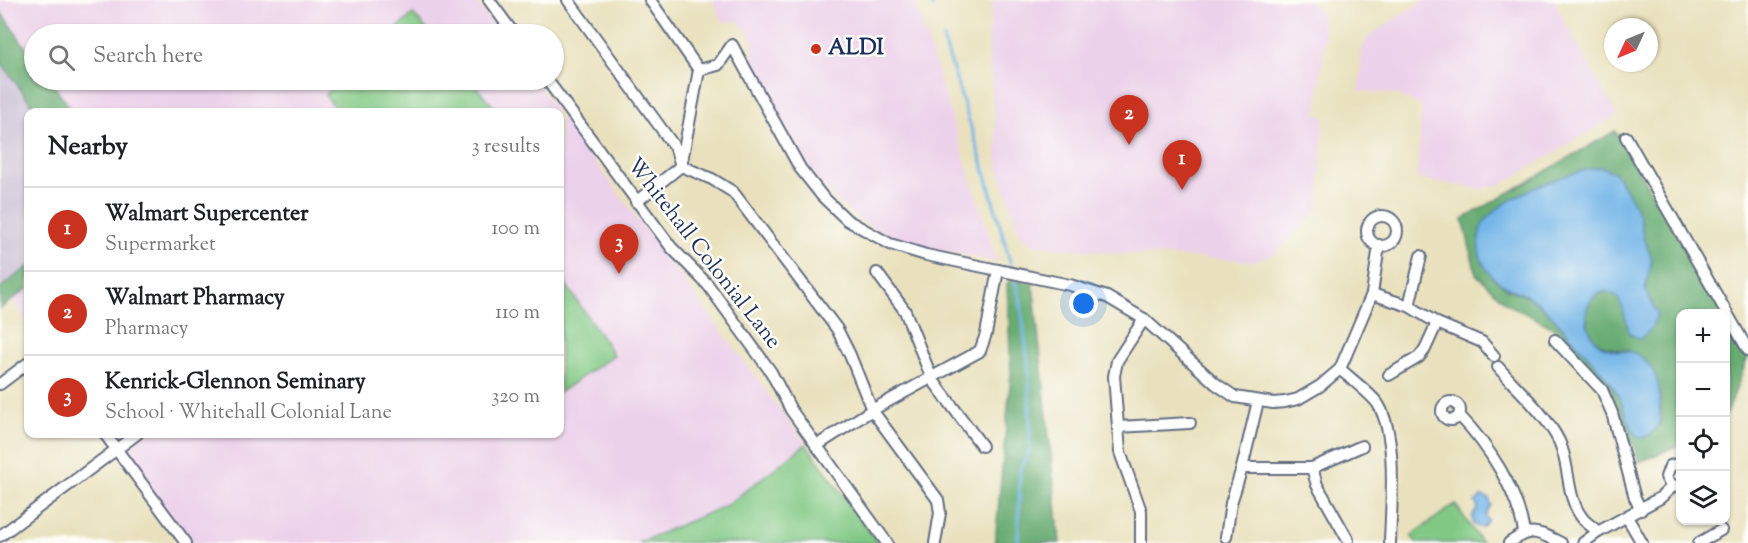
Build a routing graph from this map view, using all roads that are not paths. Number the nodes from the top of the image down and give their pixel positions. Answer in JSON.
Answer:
{"nodes":[{"id":1,"x":489,"y":0,"type":"edge"},
{"id":2,"x":568,"y":0,"type":"edge"},
{"id":3,"x":650,"y":0,"type":"edge"},
{"id":4,"x":507,"y":24,"type":"edge"},
{"id":5,"x":699,"y":70,"type":"junction"},
{"id":6,"x":554,"y":90,"type":"edge"},
{"id":7,"x":1626,"y":137,"type":"dead end"},
{"id":8,"x":681,"y":166,"type":"junction"},
{"id":9,"x":636,"y":202,"type":"junction"},
{"id":10,"x":1379,"y":245,"type":"dead end"},
{"id":11,"x":1421,"y":256,"type":"dead end"},
{"id":12,"x":998,"y":270,"type":"junction"},
{"id":13,"x":877,"y":273,"type":"dead end"},
{"id":14,"x":1372,"y":294,"type":"junction"},
{"id":15,"x":1409,"y":306,"type":"junction"},
{"id":16,"x":1144,"y":319,"type":"junction"},
{"id":17,"x":1437,"y":323,"type":"junction"},
{"id":18,"x":1555,"y":340,"type":"dead end"},
{"id":19,"x":1748,"y":350,"type":"edge"},
{"id":20,"x":24,"y":366,"type":"edge"},
{"id":21,"x":1340,"y":369,"type":"junction"},
{"id":22,"x":1389,"y":375,"type":"dead end"},
{"id":23,"x":932,"y":379,"type":"junction"},
{"id":24,"x":0,"y":384,"type":"edge"},
{"id":25,"x":1258,"y":401,"type":"junction"},
{"id":26,"x":872,"y":410,"type":"junction"},
{"id":27,"x":1459,"y":415,"type":"dead end"},
{"id":28,"x":1190,"y":423,"type":"dead end"},
{"id":29,"x":1118,"y":427,"type":"junction"},
{"id":30,"x":108,"y":438,"type":"edge"},
{"id":31,"x":132,"y":438,"type":"edge"},
{"id":32,"x":816,"y":446,"type":"junction"},
{"id":33,"x":982,"y":446,"type":"dead end"},
{"id":34,"x":1362,"y":446,"type":"dead end"},
{"id":35,"x":117,"y":449,"type":"junction"},
{"id":36,"x":1676,"y":464,"type":"edge"},
{"id":37,"x":1242,"y":468,"type":"junction"},
{"id":38,"x":1312,"y":468,"type":"junction"},
{"id":39,"x":1676,"y":486,"type":"edge"},
{"id":40,"x":1676,"y":487,"type":"edge"},
{"id":41,"x":1641,"y":510,"type":"junction"},
{"id":42,"x":1627,"y":518,"type":"junction"},
{"id":43,"x":1721,"y":530,"type":"dead end"},
{"id":44,"x":1524,"y":532,"type":"junction"},
{"id":45,"x":1598,"y":532,"type":"junction"},
{"id":46,"x":0,"y":536,"type":"edge"},
{"id":47,"x":1226,"y":537,"type":"dead end"},
{"id":48,"x":1348,"y":540,"type":"dead end"},
{"id":49,"x":186,"y":543,"type":"edge"},
{"id":50,"x":887,"y":543,"type":"edge"},
{"id":51,"x":935,"y":543,"type":"edge"},
{"id":52,"x":1141,"y":543,"type":"edge"},
{"id":53,"x":1390,"y":543,"type":"edge"},
{"id":54,"x":1509,"y":543,"type":"edge"},
{"id":55,"x":1561,"y":543,"type":"edge"},
{"id":56,"x":1583,"y":543,"type":"edge"},
{"id":57,"x":1642,"y":543,"type":"edge"},
{"id":58,"x":1700,"y":543,"type":"edge"}],
"edges":[{"from":1,"to":4,"type":"street"},
{"from":2,"to":8,"type":"street"},
{"from":3,"to":5,"type":"street"},
{"from":5,"to":8,"type":"street"},
{"from":5,"to":12,"type":"street"},
{"from":6,"to":9,"type":"street","name":"Whitehall Colonial Lane"},
{"from":7,"to":19,"type":"street"},
{"from":8,"to":9,"type":"street"},
{"from":8,"to":26,"type":"street"},
{"from":9,"to":32,"type":"street","name":"Whitehall Colonial Lane"},
{"from":10,"to":14,"type":"street"},
{"from":11,"to":15,"type":"street"},
{"from":12,"to":16,"type":"street"},
{"from":12,"to":23,"type":"street"},
{"from":13,"to":23,"type":"street"},
{"from":14,"to":15,"type":"street"},
{"from":14,"to":21,"type":"street"},
{"from":15,"to":17,"type":"street"},
{"from":16,"to":25,"type":"street"},
{"from":16,"to":29,"type":"street"},
{"from":17,"to":22,"type":"street"},
{"from":17,"to":45,"type":"street"},
{"from":18,"to":41,"type":"street"},
{"from":20,"to":24,"type":"street"},
{"from":21,"to":25,"type":"street"},
{"from":21,"to":53,"type":"street"},
{"from":23,"to":26,"type":"street"},
{"from":23,"to":33,"type":"street"},
{"from":25,"to":37,"type":"street"},
{"from":26,"to":32,"type":"street"},
{"from":26,"to":51,"type":"street"},
{"from":27,"to":44,"type":"street"},
{"from":28,"to":29,"type":"street"},
{"from":29,"to":52,"type":"street"},
{"from":30,"to":35,"type":"street"},
{"from":31,"to":35,"type":"street"},
{"from":32,"to":50,"type":"street","name":"Whitehall Colonial Lane"},
{"from":34,"to":38,"type":"street"},
{"from":35,"to":46,"type":"street"},
{"from":35,"to":49,"type":"street"},
{"from":36,"to":39,"type":"street"},
{"from":37,"to":38,"type":"street"},
{"from":37,"to":47,"type":"street"},
{"from":38,"to":48,"type":"street"},
{"from":40,"to":41,"type":"street"},
{"from":41,"to":42,"type":"street"},
{"from":42,"to":45,"type":"street"},
{"from":42,"to":57,"type":"street"},
{"from":43,"to":58,"type":"street"},
{"from":44,"to":54,"type":"street"},
{"from":44,"to":55,"type":"street"},
{"from":45,"to":56,"type":"street"}]}
